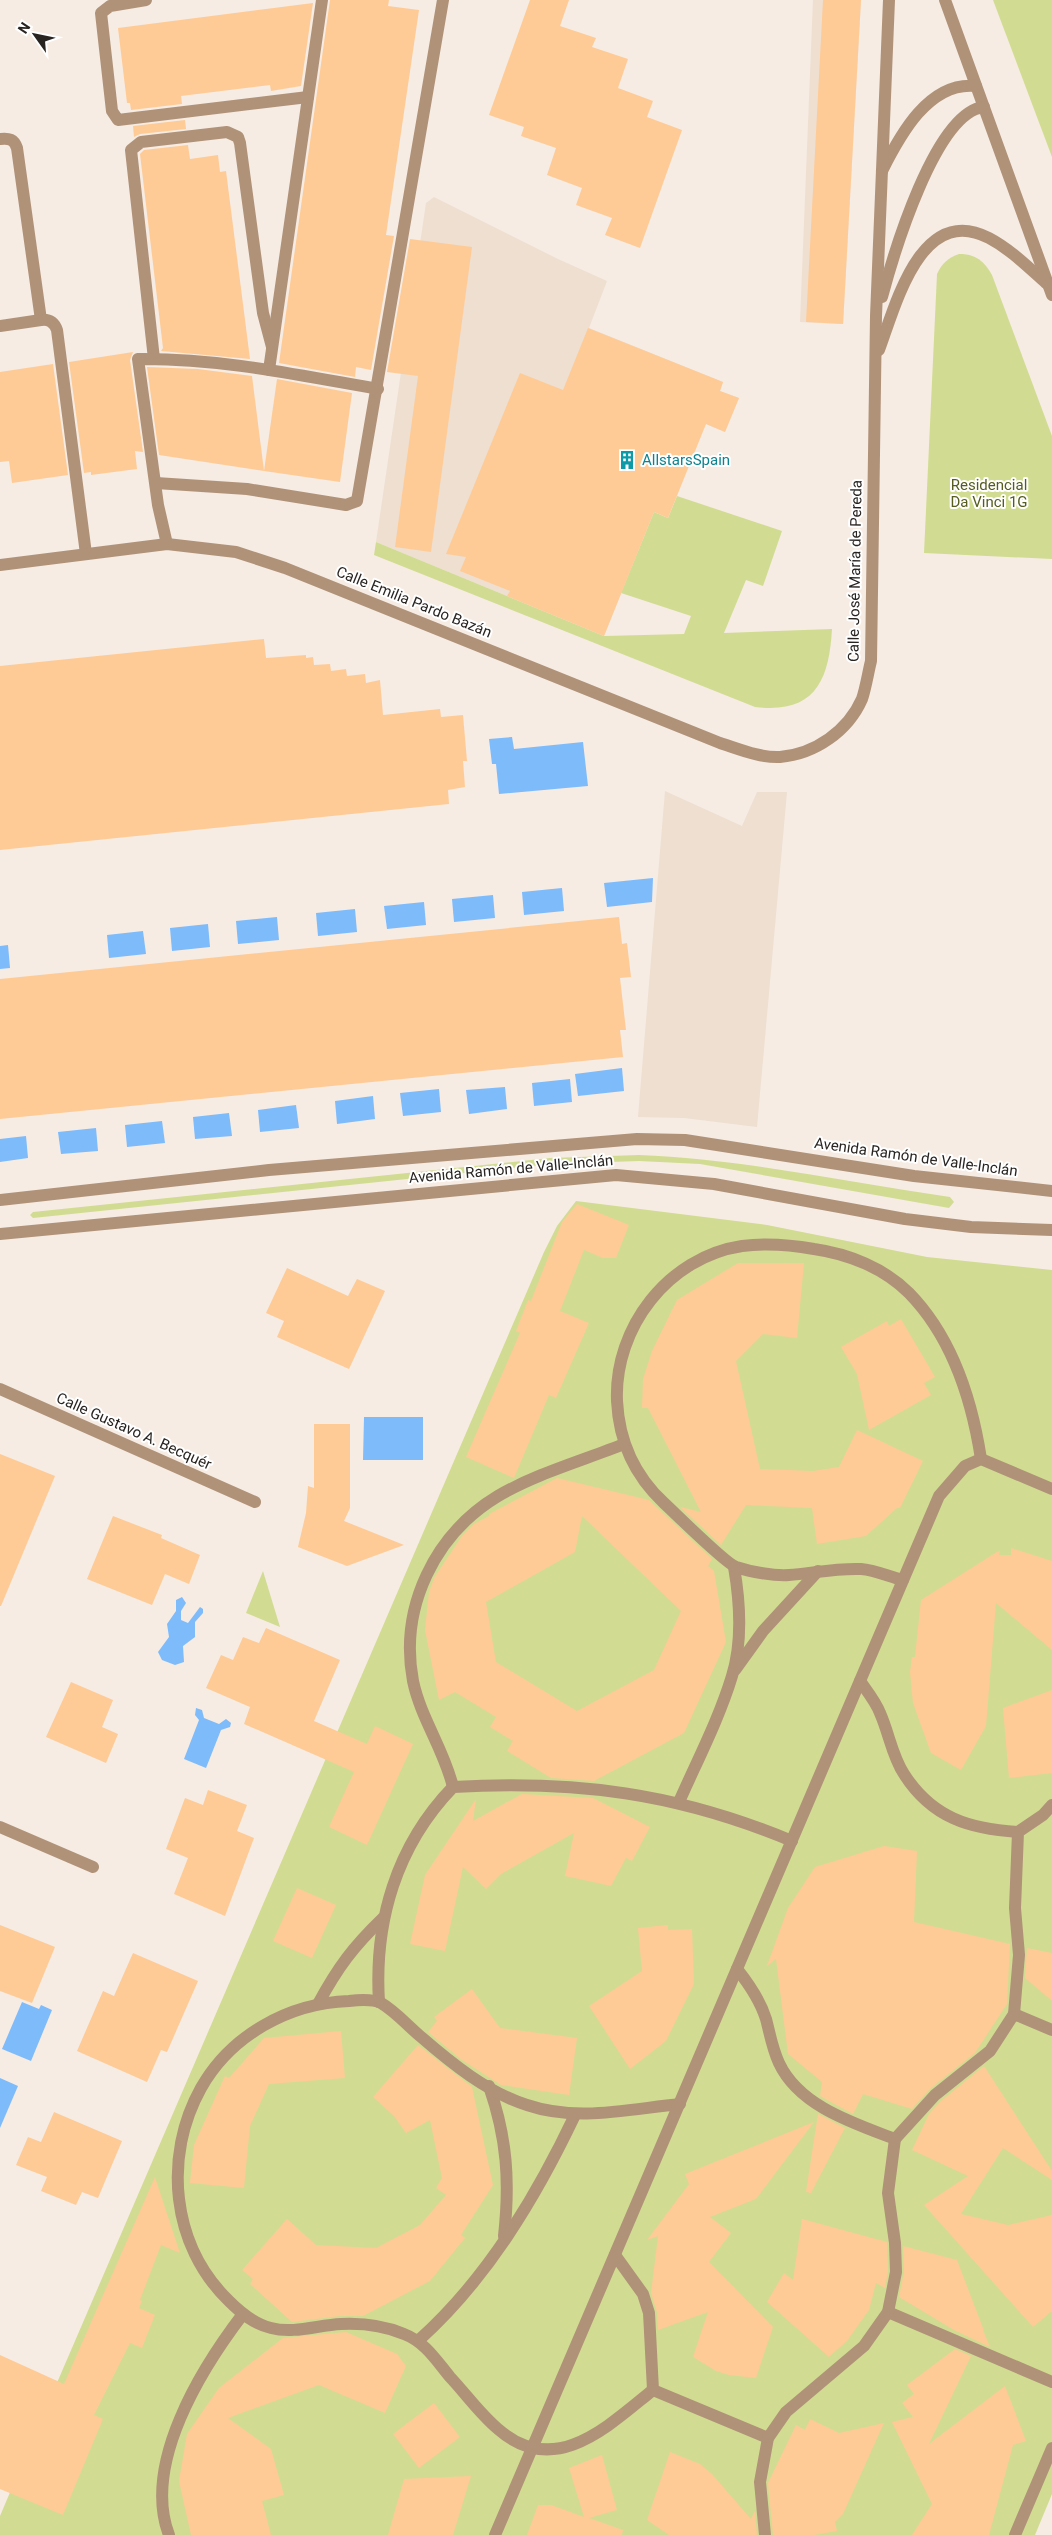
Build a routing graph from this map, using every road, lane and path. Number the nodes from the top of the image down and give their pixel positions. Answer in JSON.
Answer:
{"nodes":[{"id":1,"x":146,"y":0,"type":"edge"},
{"id":2,"x":322,"y":0,"type":"edge"},
{"id":3,"x":443,"y":0,"type":"edge"},
{"id":4,"x":889,"y":0,"type":"edge"},
{"id":5,"x":945,"y":0,"type":"edge"},
{"id":6,"x":976,"y":86,"type":"junction"},
{"id":7,"x":308,"y":97,"type":"junction"},
{"id":8,"x":984,"y":108,"type":"junction"},
{"id":9,"x":0,"y":139,"type":"edge"},
{"id":10,"x":880,"y":176,"type":"junction"},
{"id":11,"x":1050,"y":290,"type":"edge"},
{"id":12,"x":876,"y":316,"type":"junction"},
{"id":13,"x":41,"y":320,"type":"junction"},
{"id":14,"x":0,"y":326,"type":"edge"},
{"id":15,"x":272,"y":346,"type":"junction"},
{"id":16,"x":154,"y":359,"type":"junction"},
{"id":17,"x":876,"y":359,"type":"junction"},
{"id":18,"x":269,"y":370,"type":"junction"},
{"id":19,"x":378,"y":389,"type":"junction"},
{"id":20,"x":156,"y":484,"type":"junction"},
{"id":21,"x":167,"y":544,"type":"junction"},
{"id":22,"x":86,"y":554,"type":"junction"},
{"id":23,"x":0,"y":564,"type":"edge"},
{"id":24,"x":802,"y":752,"type":"joint"},
{"id":25,"x":1052,"y":1191,"type":"edge"},
{"id":26,"x":0,"y":1200,"type":"edge"},
{"id":27,"x":1052,"y":1230,"type":"edge"},
{"id":28,"x":0,"y":1234,"type":"edge"},
{"id":29,"x":0,"y":1389,"type":"edge"},
{"id":30,"x":624,"y":1444,"type":"junction"},
{"id":31,"x":981,"y":1459,"type":"junction"},
{"id":32,"x":1052,"y":1489,"type":"edge"},
{"id":33,"x":255,"y":1502,"type":"dead end"},
{"id":34,"x":734,"y":1566,"type":"junction"},
{"id":35,"x":818,"y":1571,"type":"junction"},
{"id":36,"x":903,"y":1580,"type":"junction"},
{"id":37,"x":733,"y":1675,"type":"junction"},
{"id":38,"x":860,"y":1681,"type":"junction"},
{"id":39,"x":452,"y":1787,"type":"junction"},
{"id":40,"x":679,"y":1802,"type":"junction"},
{"id":41,"x":1052,"y":1805,"type":"edge"},
{"id":42,"x":0,"y":1826,"type":"edge"},
{"id":43,"x":1018,"y":1832,"type":"junction"},
{"id":44,"x":792,"y":1841,"type":"junction"},
{"id":45,"x":93,"y":1867,"type":"dead end"},
{"id":46,"x":383,"y":1918,"type":"junction"},
{"id":47,"x":737,"y":1969,"type":"junction"},
{"id":48,"x":379,"y":2002,"type":"junction"},
{"id":49,"x":318,"y":2004,"type":"junction"},
{"id":50,"x":1014,"y":2014,"type":"junction"},
{"id":51,"x":1052,"y":2030,"type":"edge"},
{"id":52,"x":489,"y":2086,"type":"junction"},
{"id":53,"x":680,"y":2104,"type":"junction"},
{"id":54,"x":575,"y":2115,"type":"junction"},
{"id":55,"x":895,"y":2139,"type":"junction"},
{"id":56,"x":504,"y":2239,"type":"junction"},
{"id":57,"x":615,"y":2255,"type":"junction"},
{"id":58,"x":888,"y":2312,"type":"junction"},
{"id":59,"x":243,"y":2314,"type":"junction"},
{"id":60,"x":419,"y":2340,"type":"junction"},
{"id":61,"x":1052,"y":2382,"type":"edge"},
{"id":62,"x":653,"y":2390,"type":"junction"},
{"id":63,"x":768,"y":2438,"type":"junction"},
{"id":64,"x":1052,"y":2448,"type":"edge"},
{"id":65,"x":532,"y":2449,"type":"junction"},
{"id":66,"x":169,"y":2535,"type":"edge"},
{"id":67,"x":495,"y":2535,"type":"edge"},
{"id":68,"x":765,"y":2535,"type":"edge"},
{"id":69,"x":1015,"y":2535,"type":"edge"}],
"edges":[{"from":1,"to":7,"type":"street"},
{"from":2,"to":7,"type":"street"},
{"from":3,"to":19,"type":"street"},
{"from":4,"to":10,"type":"street","name":"Calle José María de Pereda"},
{"from":5,"to":6,"type":"street","name":"Calle José María de Pereda"},
{"from":6,"to":8,"type":"street","name":"Calle José María de Pereda"},
{"from":6,"to":10,"type":"street","name":"Calle José María de Pereda"},
{"from":7,"to":15,"type":"street"},
{"from":8,"to":11,"type":"street","name":"Calle José María de Pereda"},
{"from":8,"to":12,"type":"street","name":"Calle José María de Pereda"},
{"from":9,"to":13,"type":"street"},
{"from":10,"to":12,"type":"street","name":"Calle José María de Pereda"},
{"from":11,"to":17,"type":"street","name":"Calle José María de Pereda"},
{"from":12,"to":17,"type":"street","name":"Calle José María de Pereda"},
{"from":13,"to":14,"type":"street"},
{"from":13,"to":22,"type":"street"},
{"from":15,"to":16,"type":"street"},
{"from":15,"to":18,"type":"street"},
{"from":16,"to":18,"type":"street"},
{"from":16,"to":20,"type":"street"},
{"from":17,"to":24,"type":"street","name":"Calle José María de Pereda"},
{"from":18,"to":19,"type":"street"},
{"from":19,"to":20,"type":"street"},
{"from":20,"to":21,"type":"street"},
{"from":21,"to":22,"type":"street","name":"Calle Emilia Pardo Bazán"},
{"from":21,"to":24,"type":"street","name":"Calle Emilia Pardo Bazán"},
{"from":22,"to":23,"type":"street","name":"Calle Emilia Pardo Bazán"},
{"from":25,"to":26,"type":"street","name":"Avenida Ramón de Valle-Inclán"},
{"from":27,"to":28,"type":"street","name":"Avenida Ramón de Valle-Inclán"},
{"from":29,"to":33,"type":"street","name":"Calle Gustavo A. Becquér"},
{"from":30,"to":31,"type":"street"},
{"from":30,"to":34,"type":"street"},
{"from":30,"to":39,"type":"street"},
{"from":31,"to":32,"type":"street"},
{"from":31,"to":36,"type":"street"},
{"from":34,"to":35,"type":"street"},
{"from":34,"to":37,"type":"street"},
{"from":35,"to":36,"type":"street"},
{"from":35,"to":37,"type":"street"},
{"from":36,"to":38,"type":"street"},
{"from":37,"to":40,"type":"street"},
{"from":38,"to":43,"type":"street"},
{"from":38,"to":44,"type":"street"},
{"from":39,"to":40,"type":"street"},
{"from":39,"to":46,"type":"street"},
{"from":40,"to":44,"type":"street"},
{"from":41,"to":43,"type":"street"},
{"from":42,"to":45,"type":"street"},
{"from":43,"to":50,"type":"street"},
{"from":44,"to":47,"type":"street"},
{"from":46,"to":48,"type":"street"},
{"from":46,"to":49,"type":"street"},
{"from":47,"to":53,"type":"street"},
{"from":47,"to":55,"type":"street"},
{"from":48,"to":49,"type":"street"},
{"from":48,"to":52,"type":"street"},
{"from":49,"to":59,"type":"street"},
{"from":50,"to":51,"type":"street"},
{"from":50,"to":55,"type":"street"},
{"from":52,"to":54,"type":"street"},
{"from":52,"to":56,"type":"street"},
{"from":53,"to":54,"type":"street"},
{"from":53,"to":57,"type":"street"},
{"from":54,"to":56,"type":"street"},
{"from":55,"to":58,"type":"street"},
{"from":56,"to":60,"type":"street"},
{"from":57,"to":62,"type":"street"},
{"from":57,"to":65,"type":"street"},
{"from":58,"to":61,"type":"street"},
{"from":58,"to":63,"type":"street"},
{"from":59,"to":60,"type":"street"},
{"from":59,"to":66,"type":"street"},
{"from":60,"to":65,"type":"street"},
{"from":62,"to":63,"type":"street"},
{"from":62,"to":65,"type":"street"},
{"from":63,"to":68,"type":"street"},
{"from":64,"to":69,"type":"street"},
{"from":65,"to":67,"type":"street"}]}
